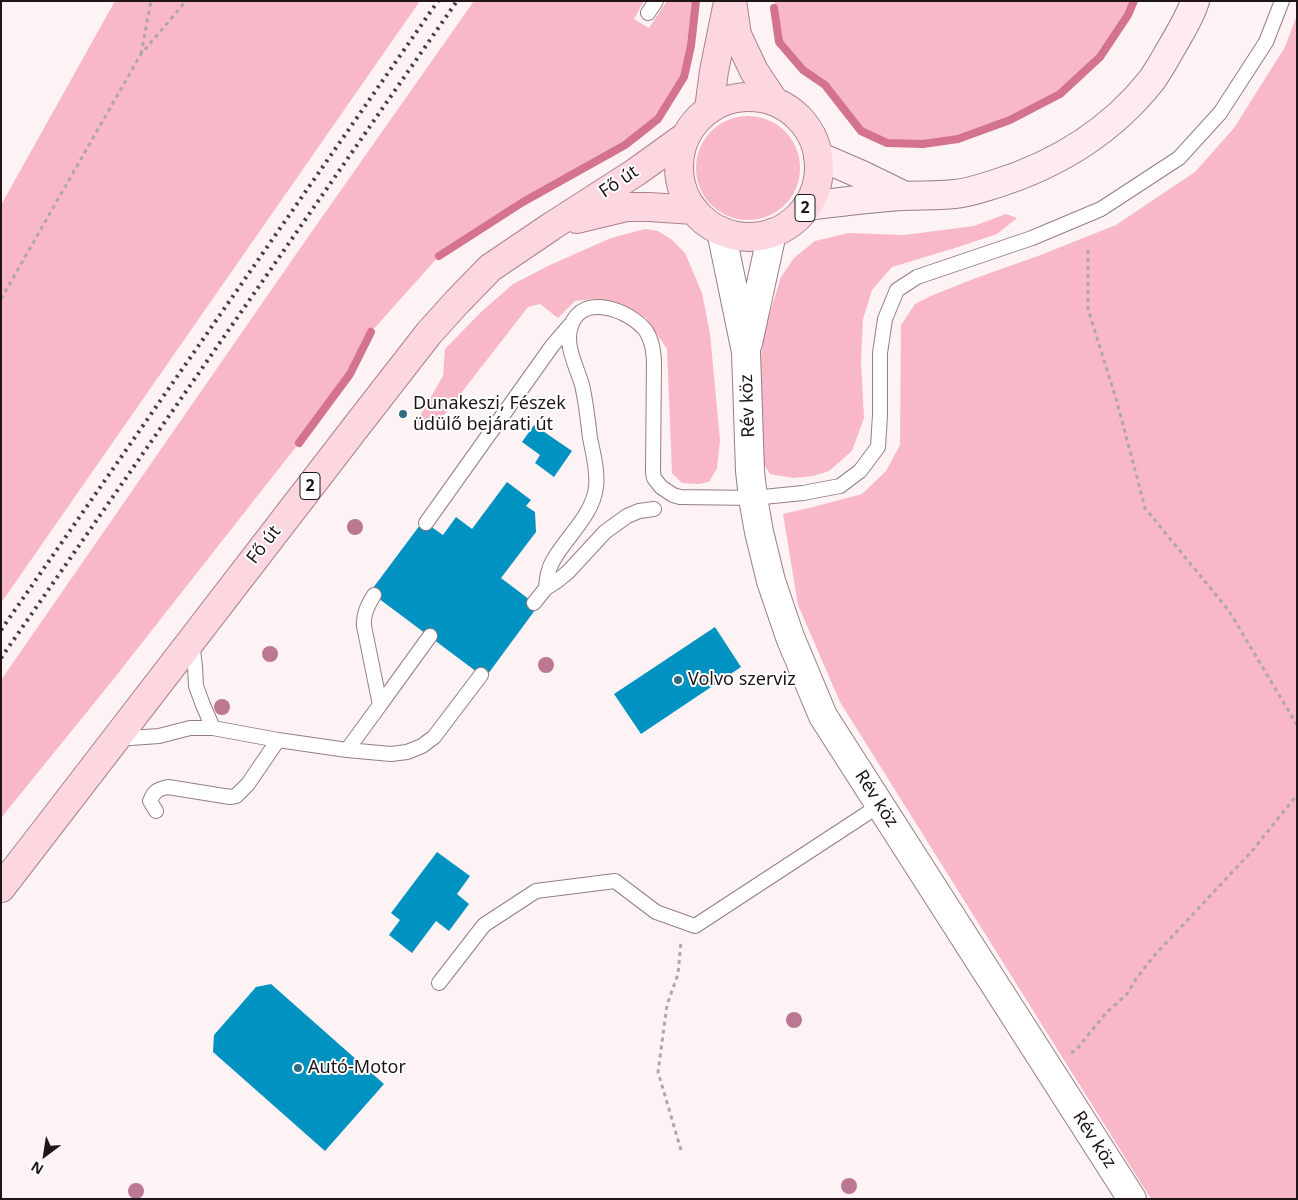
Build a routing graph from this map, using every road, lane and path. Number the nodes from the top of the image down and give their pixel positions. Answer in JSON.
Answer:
{"nodes":[{"id":1,"x":151,"y":1,"type":"edge"},
{"id":2,"x":186,"y":1,"type":"edge"},
{"id":3,"x":656,"y":1,"type":"edge"},
{"id":4,"x":728,"y":1,"type":"edge"},
{"id":5,"x":732,"y":1,"type":"edge"},
{"id":6,"x":1195,"y":1,"type":"edge"},
{"id":7,"x":1282,"y":1,"type":"edge"},
{"id":8,"x":648,"y":13,"type":"dead end"},
{"id":9,"x":141,"y":54,"type":"junction"},
{"id":10,"x":774,"y":101,"type":"junction"},
{"id":11,"x":709,"y":109,"type":"junction"},
{"id":12,"x":686,"y":136,"type":"junction"},
{"id":13,"x":818,"y":156,"type":"junction"},
{"id":14,"x":904,"y":196,"type":"junction"},
{"id":15,"x":807,"y":206,"type":"junction"},
{"id":16,"x":694,"y":210,"type":"junction"},
{"id":17,"x":552,"y":226,"type":"junction"},
{"id":18,"x":721,"y":232,"type":"junction"},
{"id":19,"x":772,"y":233,"type":"junction"},
{"id":20,"x":1088,"y":250,"type":"dead end"},
{"id":21,"x":1,"y":299,"type":"edge"},
{"id":22,"x":572,"y":322,"type":"junction"},
{"id":23,"x":746,"y":352,"type":"junction"},
{"id":24,"x":753,"y":498,"type":"junction"},
{"id":25,"x":654,"y":509,"type":"dead end"},
{"id":26,"x":426,"y":522,"type":"dead end"},
{"id":27,"x":546,"y":588,"type":"junction"},
{"id":28,"x":374,"y":595,"type":"dead end"},
{"id":29,"x":534,"y":603,"type":"dead end"},
{"id":30,"x":430,"y":636,"type":"dead end"},
{"id":31,"x":192,"y":640,"type":"junction"},
{"id":32,"x":481,"y":675,"type":"dead end"},
{"id":33,"x":380,"y":705,"type":"junction"},
{"id":34,"x":1297,"y":725,"type":"edge"},
{"id":35,"x":213,"y":728,"type":"junction"},
{"id":36,"x":116,"y":739,"type":"junction"},
{"id":37,"x":278,"y":740,"type":"junction"},
{"id":38,"x":347,"y":750,"type":"junction"},
{"id":39,"x":1297,"y":795,"type":"edge"},
{"id":40,"x":880,"y":805,"type":"junction"},
{"id":41,"x":156,"y":811,"type":"dead end"},
{"id":42,"x":1,"y":888,"type":"edge"},
{"id":43,"x":684,"y":922,"type":"junction"},
{"id":44,"x":439,"y":983,"type":"dead end"},
{"id":45,"x":1049,"y":1069,"type":"junction"},
{"id":46,"x":681,"y":1150,"type":"dead end"},
{"id":47,"x":1132,"y":1199,"type":"edge"}],
"edges":[{"from":1,"to":9,"type":"path"},
{"from":2,"to":9,"type":"path"},
{"from":3,"to":8,"type":"lane"},
{"from":4,"to":11,"type":"main road"},
{"from":5,"to":10,"type":"main road","name":"Fő út","number":"2"},
{"from":6,"to":14,"type":"main road"},
{"from":7,"to":24,"type":"lane"},
{"from":9,"to":21,"type":"path"},
{"from":10,"to":11,"type":"main road","name":"Fő út"},
{"from":10,"to":13,"type":"main road","name":"Fő út","number":"2"},
{"from":11,"to":12,"type":"main road","name":"Fő út","number":"2"},
{"from":12,"to":16,"type":"main road","name":"Fő út"},
{"from":12,"to":17,"type":"main road","name":"Fő út","number":"2"},
{"from":13,"to":14,"type":"main road"},
{"from":13,"to":15,"type":"main road","name":"Fő út","number":"2"},
{"from":14,"to":15,"type":"main road"},
{"from":15,"to":19,"type":"main road","name":"Fő út","number":"2"},
{"from":16,"to":17,"type":"main road","name":"Fő út","number":"2"},
{"from":16,"to":18,"type":"main road","name":"Fő út","number":"2"},
{"from":17,"to":31,"type":"main road","name":"Fő út","number":"2"},
{"from":18,"to":19,"type":"main road","name":"Fő út","number":"2"},
{"from":18,"to":23,"type":"street","name":"Rév köz"},
{"from":19,"to":23,"type":"street","name":"Rév köz"},
{"from":20,"to":34,"type":"path"},
{"from":22,"to":24,"type":"lane"},
{"from":22,"to":26,"type":"lane"},
{"from":22,"to":27,"type":"lane"},
{"from":23,"to":24,"type":"street","name":"Rév köz"},
{"from":24,"to":40,"type":"street","name":"Rév köz"},
{"from":25,"to":27,"type":"lane"},
{"from":27,"to":29,"type":"lane"},
{"from":28,"to":33,"type":"lane"},
{"from":30,"to":33,"type":"lane"},
{"from":31,"to":35,"type":"lane"},
{"from":31,"to":36,"type":"main road","name":"Fő út","number":"2"},
{"from":32,"to":38,"type":"lane"},
{"from":33,"to":38,"type":"lane"},
{"from":35,"to":36,"type":"lane"},
{"from":35,"to":37,"type":"lane"},
{"from":36,"to":42,"type":"main road","name":"Fő út","number":"2"},
{"from":37,"to":38,"type":"lane"},
{"from":37,"to":41,"type":"lane"},
{"from":39,"to":45,"type":"path"},
{"from":40,"to":43,"type":"lane"},
{"from":40,"to":45,"type":"street","name":"Rév köz"},
{"from":43,"to":44,"type":"lane"},
{"from":43,"to":46,"type":"path"},
{"from":45,"to":47,"type":"street","name":"Rév köz"}]}
